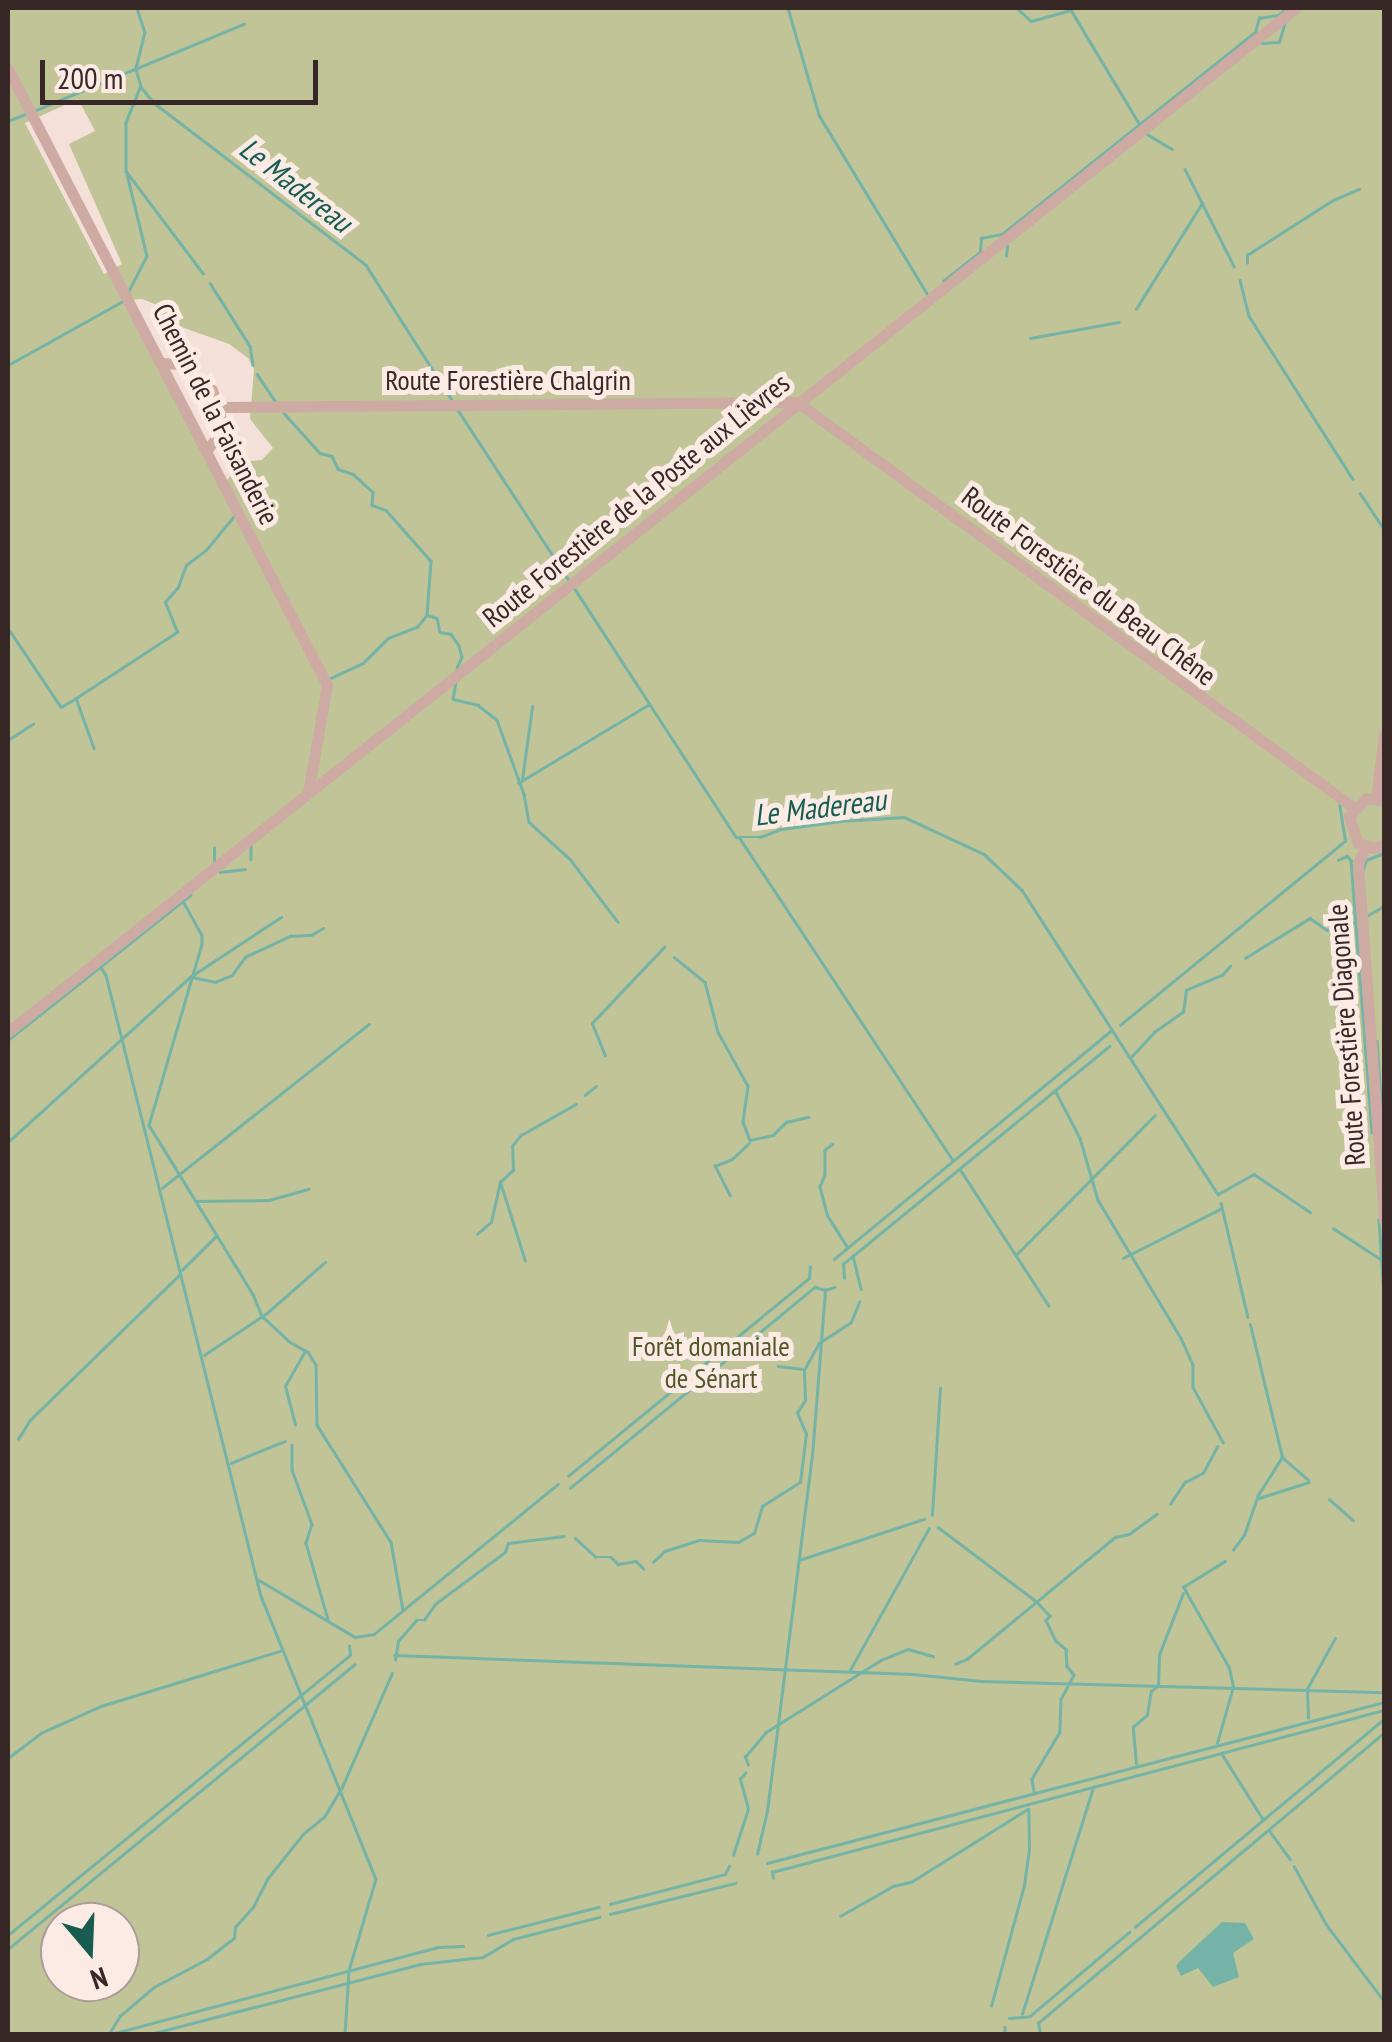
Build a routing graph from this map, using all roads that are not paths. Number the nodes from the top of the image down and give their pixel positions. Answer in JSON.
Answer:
{"nodes":[{"id":1,"x":1296,"y":8,"type":"edge"},
{"id":2,"x":8,"y":69,"type":"edge"},
{"id":3,"x":161,"y":363,"type":"junction"},
{"id":4,"x":797,"y":402,"type":"junction"},
{"id":5,"x":219,"y":407,"type":"junction"},
{"id":6,"x":207,"y":450,"type":"junction"},
{"id":7,"x":1384,"y":735,"type":"edge"},
{"id":8,"x":308,"y":793,"type":"junction"},
{"id":9,"x":1380,"y":799,"type":"edge"},
{"id":10,"x":1353,"y":808,"type":"junction"},
{"id":11,"x":1384,"y":846,"type":"edge"},
{"id":12,"x":1366,"y":848,"type":"junction"},
{"id":13,"x":8,"y":1032,"type":"edge"},
{"id":14,"x":1384,"y":1220,"type":"edge"}],
"edges":[{"from":1,"to":4,"type":"street","name":"Route Forestière de la Poste aux Lièvres"},
{"from":2,"to":3,"type":"street","name":"Chemin de la Faisanderie"},
{"from":3,"to":5,"type":"street"},
{"from":3,"to":6,"type":"street","name":"Chemin de la Faisanderie"},
{"from":4,"to":5,"type":"street","name":"Route Forestière Chalgrin"},
{"from":4,"to":8,"type":"street","name":"Route Forestière de la Poste aux Lièvres"},
{"from":4,"to":10,"type":"street","name":"Route Forestière du Beau Chêne"},
{"from":5,"to":6,"type":"street"},
{"from":6,"to":8,"type":"street","name":"Chemin de la Faisanderie"},
{"from":7,"to":9,"type":"street"},
{"from":8,"to":13,"type":"street","name":"Route Forestière de la Poste aux Lièvres"},
{"from":9,"to":10,"type":"street"},
{"from":10,"to":12,"type":"street"},
{"from":11,"to":12,"type":"street"},
{"from":12,"to":14,"type":"street","name":"Route Forestière Diagonale"}]}
